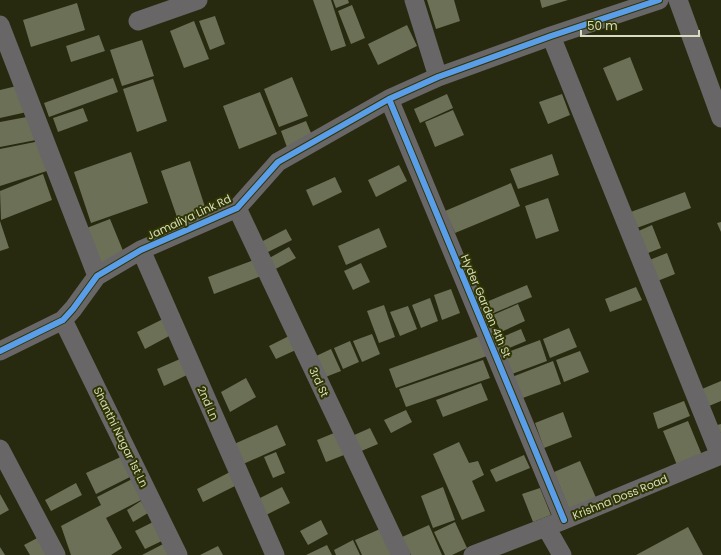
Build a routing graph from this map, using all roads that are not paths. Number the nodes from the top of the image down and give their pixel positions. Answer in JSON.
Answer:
{"nodes":[{"id":1,"x":198,"y":0,"type":"edge"},
{"id":2,"x":414,"y":0,"type":"edge"},
{"id":3,"x":659,"y":0,"type":"edge"},
{"id":4,"x":678,"y":0,"type":"edge"},
{"id":5,"x":630,"y":4,"type":"edge"},
{"id":6,"x":138,"y":21,"type":"dead end"},
{"id":7,"x":0,"y":25,"type":"edge"},
{"id":8,"x":551,"y":36,"type":"junction"},
{"id":9,"x":438,"y":77,"type":"junction"},
{"id":10,"x":389,"y":99,"type":"junction"},
{"id":11,"x":721,"y":118,"type":"edge"},
{"id":12,"x":237,"y":208,"type":"junction"},
{"id":13,"x":141,"y":250,"type":"junction"},
{"id":14,"x":97,"y":276,"type":"junction"},
{"id":15,"x":63,"y":320,"type":"junction"},
{"id":16,"x":0,"y":351,"type":"edge"},
{"id":17,"x":720,"y":456,"type":"edge"},
{"id":18,"x":2,"y":458,"type":"edge"},
{"id":19,"x":564,"y":520,"type":"junction"},
{"id":20,"x":546,"y":527,"type":"junction"},
{"id":21,"x":479,"y":554,"type":"edge"},
{"id":22,"x":56,"y":555,"type":"edge"},
{"id":23,"x":178,"y":555,"type":"edge"},
{"id":24,"x":275,"y":555,"type":"edge"},
{"id":25,"x":401,"y":555,"type":"edge"},
{"id":26,"x":562,"y":555,"type":"edge"}],
"edges":[{"from":1,"to":6,"type":"street"},
{"from":2,"to":9,"type":"street"},
{"from":3,"to":5,"type":"street","name":"Jamaliya Link Rd"},
{"from":4,"to":11,"type":"street"},
{"from":5,"to":8,"type":"street","name":"Jamaliya Link Rd"},
{"from":7,"to":14,"type":"street"},
{"from":8,"to":9,"type":"street","name":"Jamaliya Link Rd"},
{"from":8,"to":17,"type":"street"},
{"from":9,"to":10,"type":"street","name":"Jamaliya Link Rd"},
{"from":10,"to":12,"type":"street","name":"Jamaliya Link Rd"},
{"from":10,"to":19,"type":"street","name":"Hyder Garden 4th St"},
{"from":12,"to":13,"type":"street","name":"Jamaliya Link Rd"},
{"from":12,"to":25,"type":"street","name":"3rd St"},
{"from":13,"to":14,"type":"street","name":"Jamaliya Link Rd"},
{"from":13,"to":24,"type":"street","name":"2nd Ln"},
{"from":14,"to":15,"type":"street","name":"Jamaliya Link Rd"},
{"from":15,"to":16,"type":"street"},
{"from":15,"to":23,"type":"street","name":"Shanthi Nagar 1st Ln"},
{"from":17,"to":19,"type":"street","name":"Krishna Doss Road"},
{"from":18,"to":22,"type":"street"},
{"from":19,"to":20,"type":"street","name":"Krishna Doss Road"},
{"from":20,"to":21,"type":"street","name":"Krishna Doss Road"},
{"from":20,"to":26,"type":"street"}]}
